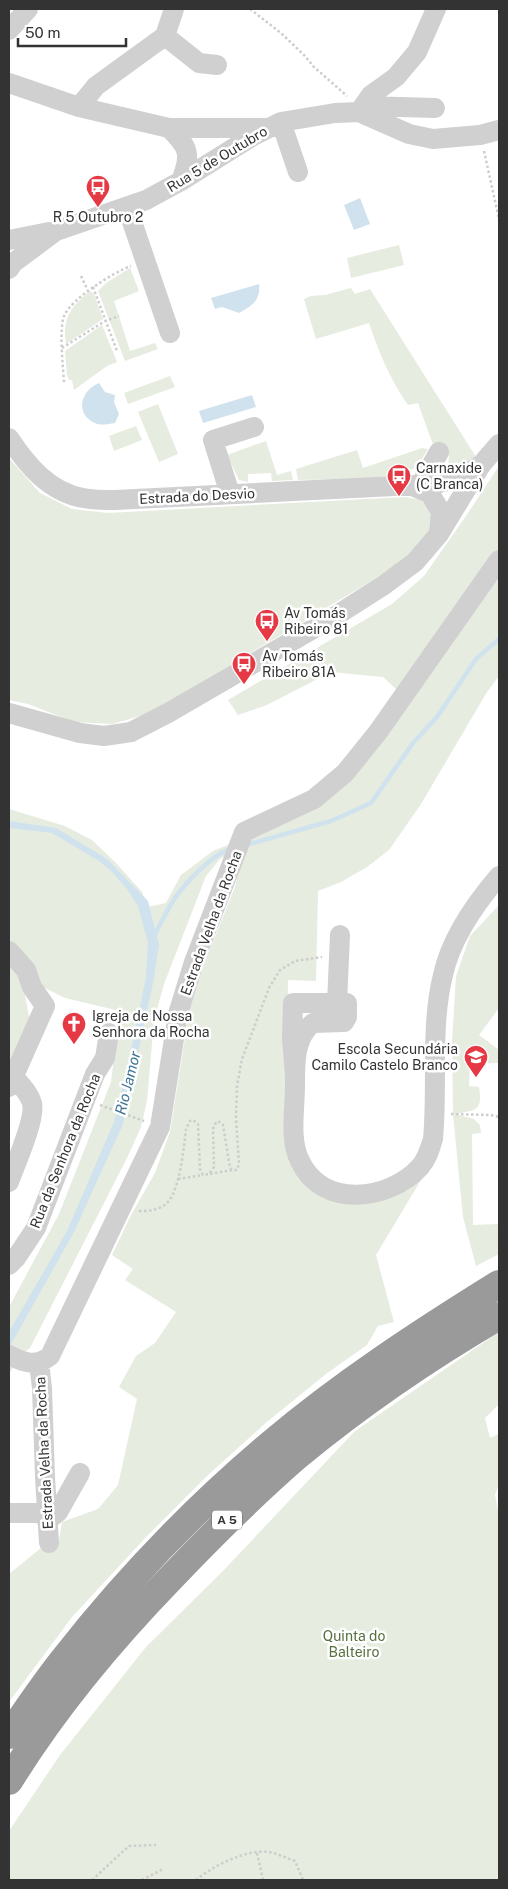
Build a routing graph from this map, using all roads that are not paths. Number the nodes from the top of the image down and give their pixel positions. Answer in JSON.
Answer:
{"nodes":[{"id":1,"x":28,"y":9,"type":"edge"},
{"id":2,"x":174,"y":9,"type":"edge"},
{"id":3,"x":436,"y":9,"type":"edge"},
{"id":4,"x":9,"y":30,"type":"edge"},
{"id":5,"x":165,"y":36,"type":"junction"},
{"id":6,"x":217,"y":65,"type":"dead end"},
{"id":7,"x":9,"y":83,"type":"edge"},
{"id":8,"x":79,"y":107,"type":"junction"},
{"id":9,"x":436,"y":108,"type":"dead end"},
{"id":10,"x":362,"y":109,"type":"junction"},
{"id":11,"x":499,"y":118,"type":"edge"},
{"id":12,"x":275,"y":125,"type":"junction"},
{"id":13,"x":169,"y":128,"type":"junction"},
{"id":14,"x":490,"y":132,"type":"edge"},
{"id":15,"x":298,"y":172,"type":"dead end"},
{"id":16,"x":181,"y":181,"type":"junction"},
{"id":17,"x":127,"y":206,"type":"junction"},
{"id":18,"x":56,"y":231,"type":"junction"},
{"id":19,"x":9,"y":240,"type":"edge"},
{"id":20,"x":9,"y":270,"type":"edge"},
{"id":21,"x":170,"y":333,"type":"dead end"},
{"id":22,"x":254,"y":427,"type":"dead end"},
{"id":23,"x":9,"y":438,"type":"edge"},
{"id":24,"x":499,"y":444,"type":"edge"},
{"id":25,"x":439,"y":452,"type":"dead end"},
{"id":26,"x":481,"y":465,"type":"junction"},
{"id":27,"x":416,"y":484,"type":"junction"},
{"id":28,"x":230,"y":494,"type":"junction"},
{"id":29,"x":439,"y":534,"type":"junction"},
{"id":30,"x":499,"y":560,"type":"edge"},
{"id":31,"x":9,"y":713,"type":"edge"},
{"id":32,"x":499,"y":876,"type":"edge"},
{"id":33,"x":340,"y":934,"type":"dead end"},
{"id":34,"x":9,"y":951,"type":"edge"},
{"id":35,"x":337,"y":1003,"type":"junction"},
{"id":36,"x":293,"y":1008,"type":"junction"},
{"id":37,"x":313,"y":1023,"type":"junction"},
{"id":38,"x":109,"y":1033,"type":"dead end"},
{"id":39,"x":295,"y":1075,"type":"junction"},
{"id":40,"x":12,"y":1082,"type":"edge"},
{"id":41,"x":9,"y":1182,"type":"edge"},
{"id":42,"x":9,"y":1264,"type":"edge"},
{"id":43,"x":499,"y":1284,"type":"edge"},
{"id":44,"x":499,"y":1316,"type":"edge"},
{"id":45,"x":13,"y":1357,"type":"edge"},
{"id":46,"x":39,"y":1363,"type":"junction"},
{"id":47,"x":80,"y":1473,"type":"dead end"},
{"id":48,"x":9,"y":1513,"type":"edge"},
{"id":49,"x":47,"y":1517,"type":"junction"},
{"id":50,"x":49,"y":1543,"type":"dead end"},
{"id":51,"x":9,"y":1736,"type":"edge"},
{"id":52,"x":9,"y":1781,"type":"edge"}],
"edges":[{"from":1,"to":4,"type":"street"},
{"from":2,"to":5,"type":"street"},
{"from":3,"to":10,"type":"street"},
{"from":5,"to":6,"type":"street"},
{"from":5,"to":8,"type":"street"},
{"from":7,"to":8,"type":"street"},
{"from":8,"to":13,"type":"street"},
{"from":9,"to":10,"type":"street"},
{"from":10,"to":12,"type":"street","name":"Rua 5 de Outubro"},
{"from":10,"to":14,"type":"street","name":"Rua 5 de Outubro"},
{"from":11,"to":14,"type":"street"},
{"from":12,"to":13,"type":"street"},
{"from":12,"to":15,"type":"street"},
{"from":12,"to":16,"type":"street","name":"Rua 5 de Outubro"},
{"from":13,"to":16,"type":"street"},
{"from":16,"to":17,"type":"street","name":"Rua 5 de Outubro"},
{"from":17,"to":18,"type":"street","name":"Rua 5 de Outubro"},
{"from":17,"to":21,"type":"street"},
{"from":18,"to":19,"type":"street"},
{"from":18,"to":20,"type":"street","name":"Rua 5 de Outubro"},
{"from":22,"to":28,"type":"street"},
{"from":23,"to":28,"type":"street","name":"Estrada do Desvio"},
{"from":24,"to":26,"type":"street"},
{"from":25,"to":27,"type":"street"},
{"from":26,"to":27,"type":"street","name":"Estrada do Desvio"},
{"from":26,"to":29,"type":"street"},
{"from":27,"to":28,"type":"street","name":"Estrada do Desvio"},
{"from":27,"to":29,"type":"street"},
{"from":29,"to":31,"type":"street"},
{"from":30,"to":46,"type":"street","name":"Estrada Velha da Rocha"},
{"from":32,"to":39,"type":"street"},
{"from":33,"to":35,"type":"street"},
{"from":34,"to":40,"type":"street"},
{"from":35,"to":36,"type":"street"},
{"from":35,"to":37,"type":"street"},
{"from":36,"to":37,"type":"street"},
{"from":36,"to":39,"type":"street"},
{"from":37,"to":39,"type":"street"},
{"from":38,"to":42,"type":"street","name":"Rua da Senhora da Rocha"},
{"from":40,"to":41,"type":"street"},
{"from":43,"to":51,"type":"highway","number":"A 5"},
{"from":44,"to":52,"type":"highway","number":"A 5"},
{"from":45,"to":46,"type":"street","name":"Estrada Velha da Rocha"},
{"from":46,"to":49,"type":"street","name":"Estrada Velha da Rocha"},
{"from":47,"to":49,"type":"street"},
{"from":48,"to":49,"type":"street"},
{"from":49,"to":50,"type":"street","name":"Estrada Velha da Rocha"}]}
